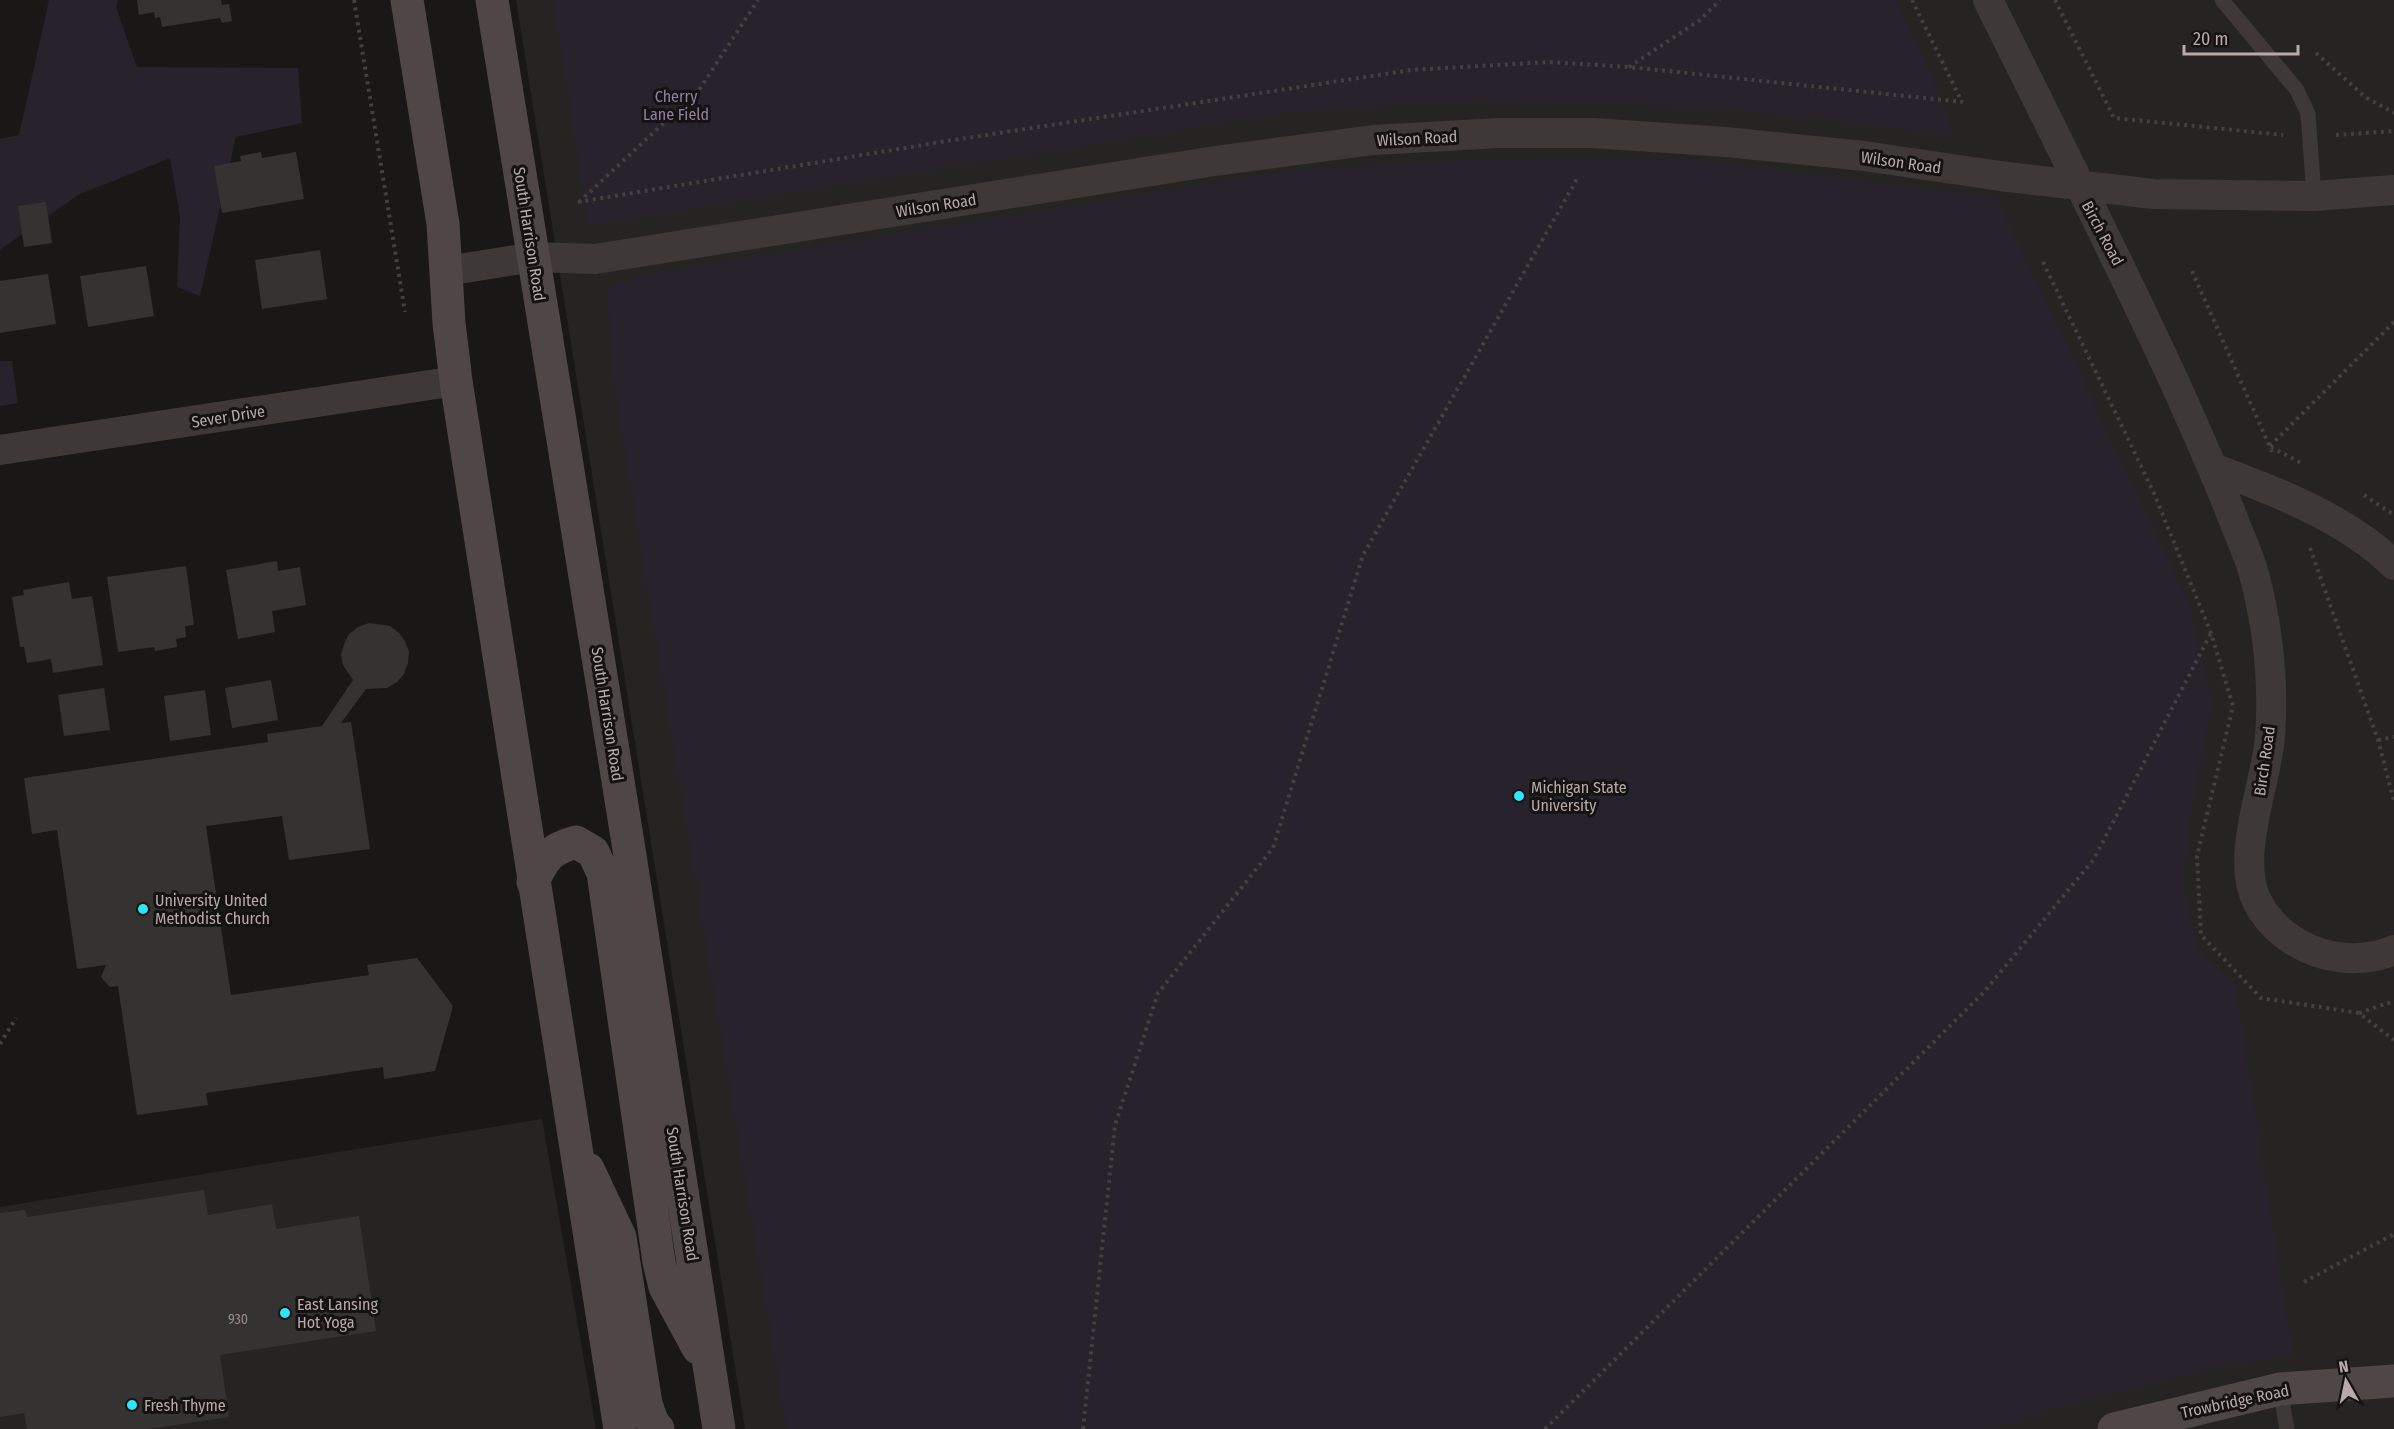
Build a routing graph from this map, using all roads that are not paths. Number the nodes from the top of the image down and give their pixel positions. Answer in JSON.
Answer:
{"nodes":[{"id":1,"x":407,"y":0,"type":"edge"},
{"id":2,"x":492,"y":0,"type":"edge"},
{"id":3,"x":1988,"y":0,"type":"edge"},
{"id":4,"x":2222,"y":0,"type":"edge"},
{"id":5,"x":2079,"y":186,"type":"junction"},
{"id":6,"x":2394,"y":190,"type":"edge"},
{"id":7,"x":2314,"y":196,"type":"junction"},
{"id":8,"x":534,"y":257,"type":"junction"},
{"id":9,"x":446,"y":271,"type":"junction"},
{"id":10,"x":456,"y":381,"type":"junction"},
{"id":11,"x":0,"y":450,"type":"edge"},
{"id":12,"x":2213,"y":468,"type":"junction"},
{"id":13,"x":2394,"y":565,"type":"edge"},
{"id":14,"x":533,"y":882,"type":"junction"},
{"id":15,"x":2394,"y":950,"type":"edge"},
{"id":16,"x":574,"y":1146,"type":"junction"},
{"id":17,"x":710,"y":1371,"type":"junction"},
{"id":18,"x":2394,"y":1381,"type":"edge"},
{"id":19,"x":2280,"y":1389,"type":"junction"},
{"id":20,"x":715,"y":1425,"type":"edge"},
{"id":21,"x":620,"y":1429,"type":"edge"},
{"id":22,"x":658,"y":1429,"type":"edge"},
{"id":23,"x":2114,"y":1429,"type":"edge"},
{"id":24,"x":2287,"y":1429,"type":"edge"}],
"edges":[{"from":1,"to":9,"type":"street"},
{"from":2,"to":8,"type":"street","name":"South Harrison Road"},
{"from":3,"to":5,"type":"street","name":"Birch Road"},
{"from":4,"to":7,"type":"lane"},
{"from":5,"to":7,"type":"street","name":"Wilson Road"},
{"from":5,"to":8,"type":"street","name":"Wilson Road"},
{"from":5,"to":12,"type":"street","name":"Birch Road"},
{"from":6,"to":7,"type":"street","name":"Wilson Road"},
{"from":8,"to":9,"type":"street","name":"Wilson Road"},
{"from":8,"to":17,"type":"street","name":"South Harrison Road"},
{"from":9,"to":10,"type":"street"},
{"from":10,"to":11,"type":"street","name":"Sever Drive"},
{"from":10,"to":14,"type":"street"},
{"from":12,"to":13,"type":"street"},
{"from":12,"to":15,"type":"street","name":"Birch Road"},
{"from":14,"to":16,"type":"street"},
{"from":14,"to":17,"type":"street"},
{"from":16,"to":21,"type":"street"},
{"from":16,"to":22,"type":"street"},
{"from":17,"to":20,"type":"street","name":"South Harrison Road"},
{"from":18,"to":19,"type":"street","name":"Trowbridge Road"},
{"from":19,"to":23,"type":"street","name":"Trowbridge Road"},
{"from":19,"to":24,"type":"lane"}]}
